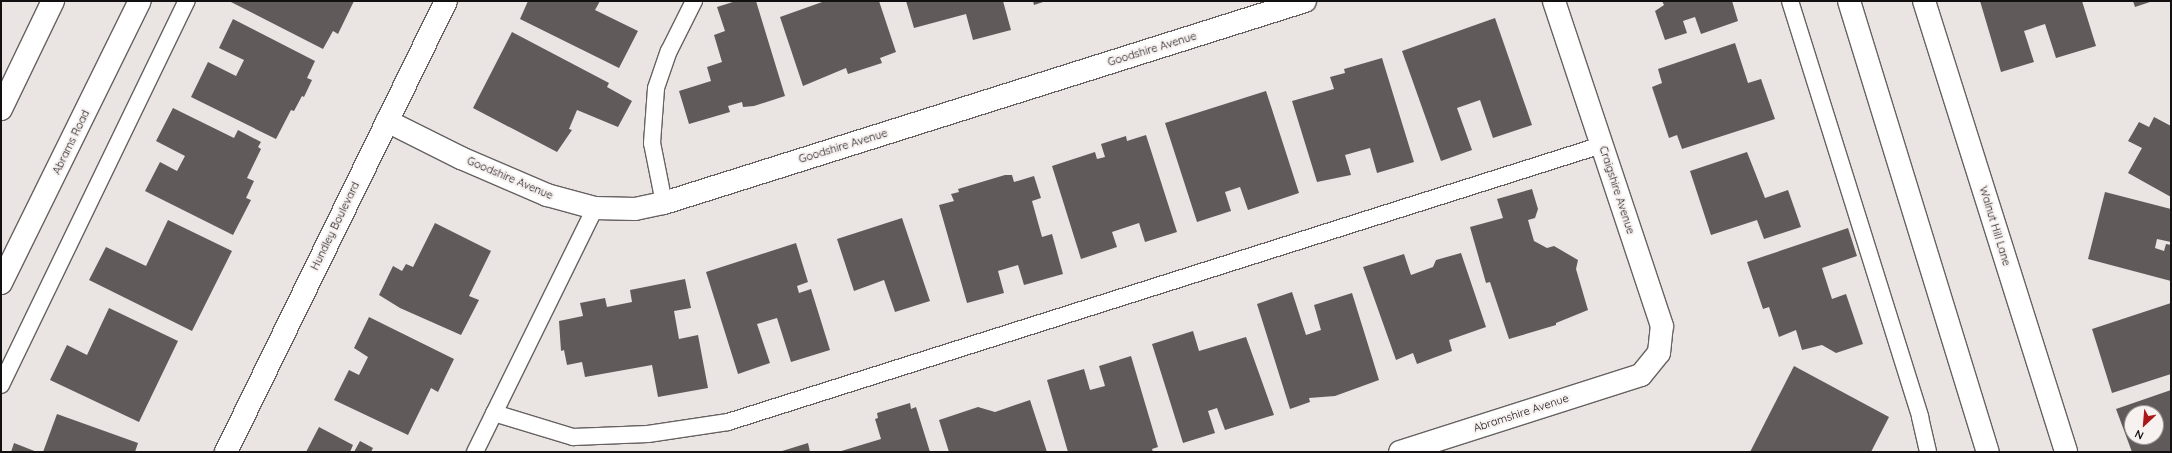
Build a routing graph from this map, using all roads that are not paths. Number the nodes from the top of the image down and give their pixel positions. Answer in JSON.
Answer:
{"nodes":[{"id":1,"x":53,"y":1,"type":"edge"},
{"id":2,"x":140,"y":1,"type":"edge"},
{"id":3,"x":187,"y":1,"type":"edge"},
{"id":4,"x":446,"y":1,"type":"edge"},
{"id":5,"x":694,"y":1,"type":"edge"},
{"id":6,"x":1305,"y":1,"type":"edge"},
{"id":7,"x":1554,"y":1,"type":"edge"},
{"id":8,"x":1790,"y":1,"type":"edge"},
{"id":9,"x":1849,"y":1,"type":"edge"},
{"id":10,"x":1924,"y":1,"type":"edge"},
{"id":11,"x":1,"y":109,"type":"edge"},
{"id":12,"x":387,"y":121,"type":"junction"},
{"id":13,"x":1602,"y":144,"type":"junction"},
{"id":14,"x":664,"y":203,"type":"junction"},
{"id":15,"x":596,"y":208,"type":"junction"},
{"id":16,"x":1,"y":283,"type":"edge"},
{"id":17,"x":1642,"y":375,"type":"joint"},
{"id":18,"x":1,"y":386,"type":"edge"},
{"id":19,"x":494,"y":412,"type":"junction"},
{"id":20,"x":226,"y":452,"type":"edge"},
{"id":21,"x":475,"y":452,"type":"edge"},
{"id":22,"x":1400,"y":452,"type":"edge"},
{"id":23,"x":1928,"y":452,"type":"edge"},
{"id":24,"x":1988,"y":452,"type":"edge"},
{"id":25,"x":2066,"y":452,"type":"edge"}],
"edges":[{"from":1,"to":11,"type":"street"},
{"from":2,"to":16,"type":"street","name":"Abrams Road"},
{"from":3,"to":18,"type":"lane"},
{"from":4,"to":12,"type":"street","name":"Hundley Boulevard"},
{"from":5,"to":14,"type":"lane"},
{"from":6,"to":14,"type":"street","name":"Goodshire Avenue"},
{"from":7,"to":13,"type":"street","name":"Craigshire Avenue"},
{"from":8,"to":23,"type":"lane"},
{"from":9,"to":24,"type":"street"},
{"from":10,"to":25,"type":"street","name":"Walnut Hill Lane"},
{"from":12,"to":15,"type":"street","name":"Goodshire Avenue"},
{"from":12,"to":20,"type":"street","name":"Hundley Boulevard"},
{"from":13,"to":17,"type":"street","name":"Craigshire Avenue"},
{"from":13,"to":19,"type":"lane"},
{"from":14,"to":15,"type":"street","name":"Goodshire Avenue"},
{"from":15,"to":19,"type":"lane"},
{"from":17,"to":22,"type":"street","name":"Abramshire Avenue"},
{"from":19,"to":21,"type":"lane"}]}
